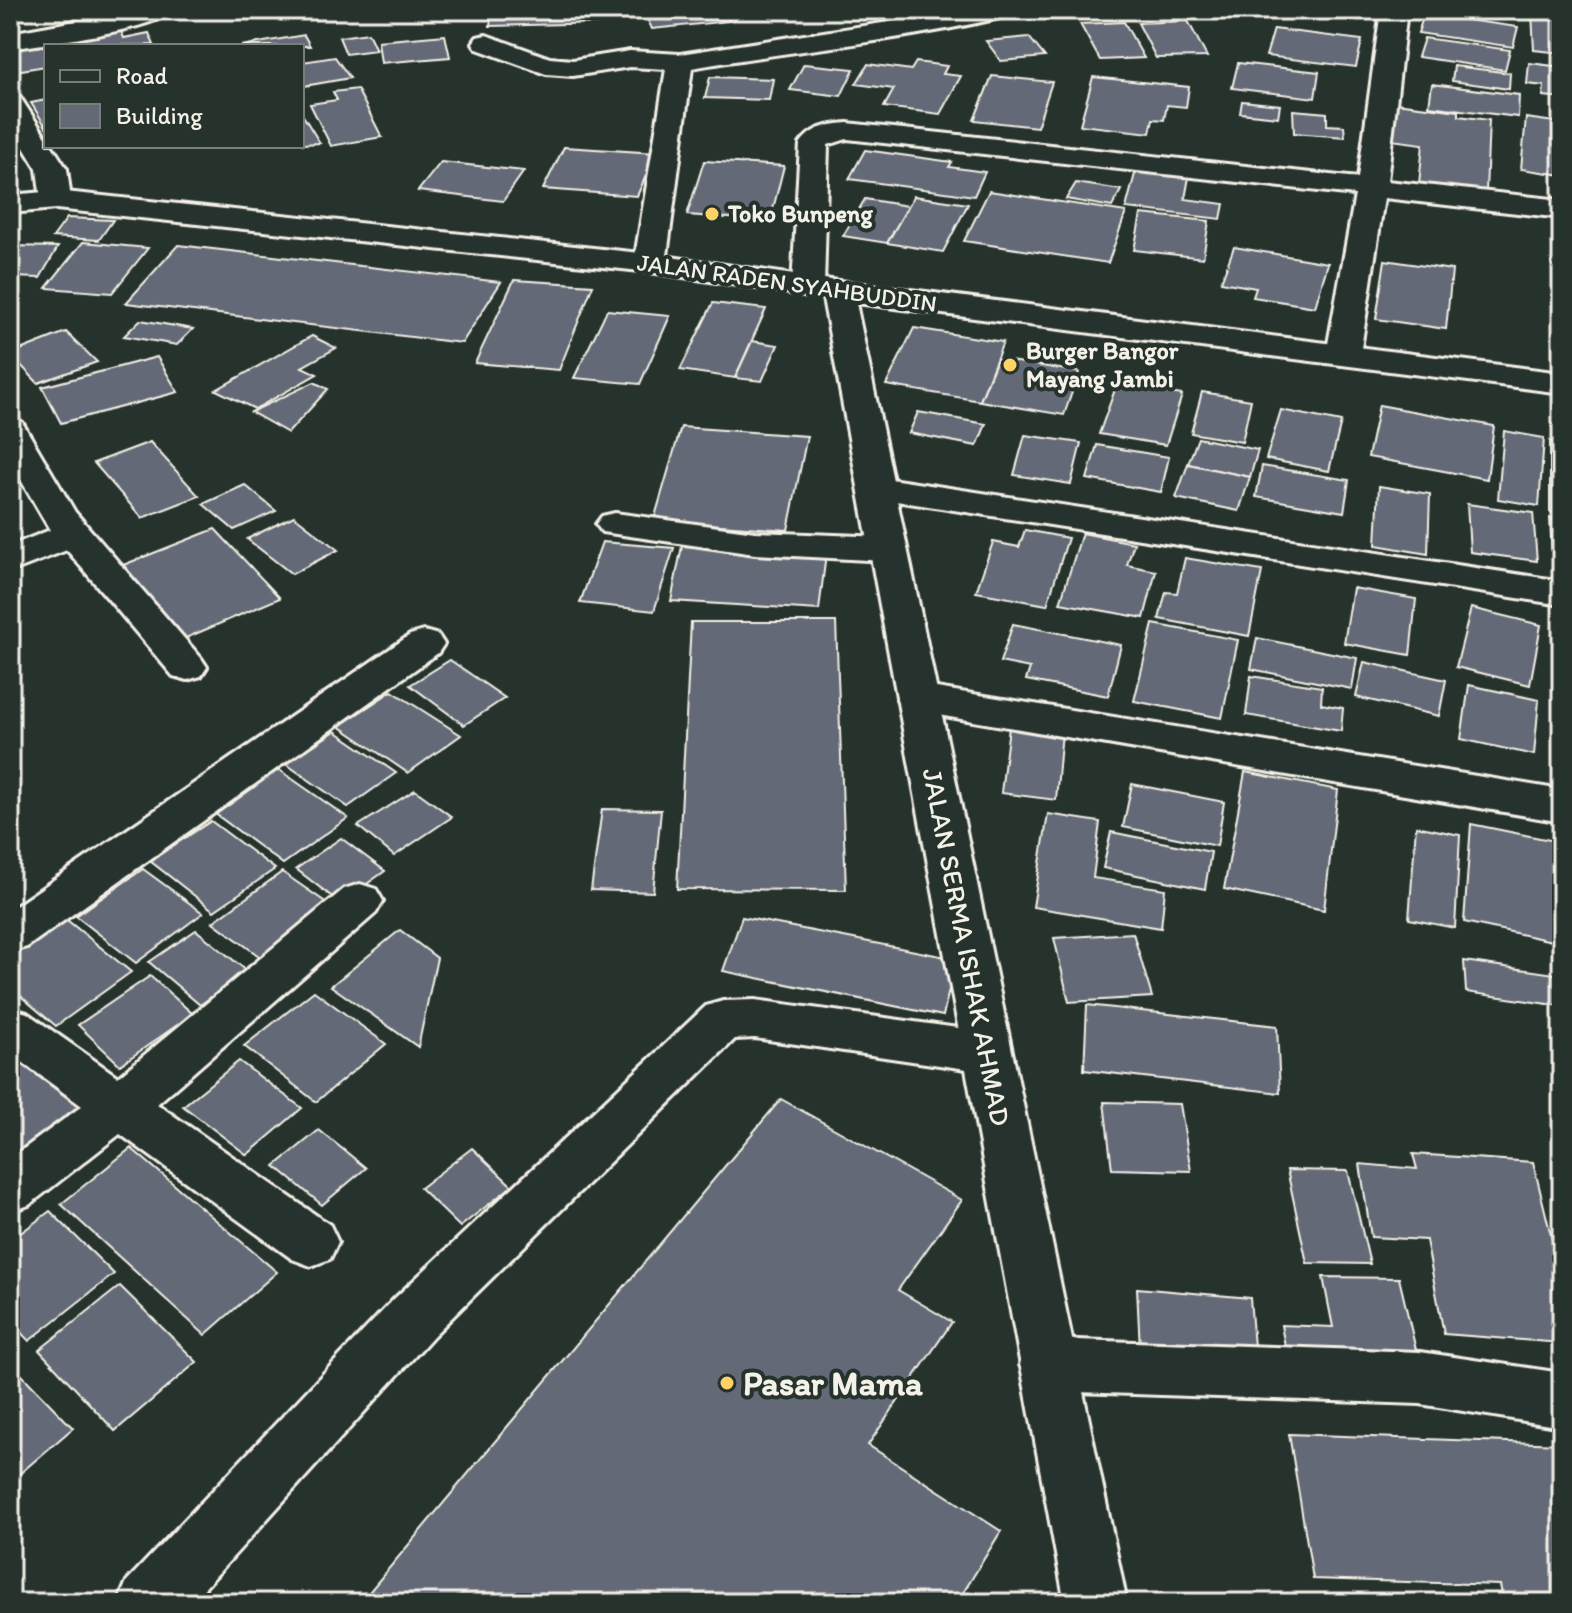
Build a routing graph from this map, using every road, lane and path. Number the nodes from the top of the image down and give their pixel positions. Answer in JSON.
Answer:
{"nodes":[{"id":1,"x":159,"y":10,"type":"edge"},
{"id":2,"x":1003,"y":10,"type":"edge"},
{"id":3,"x":1394,"y":10,"type":"edge"},
{"id":4,"x":10,"y":41,"type":"edge"},
{"id":5,"x":486,"y":43,"type":"dead end"},
{"id":6,"x":680,"y":62,"type":"junction"},
{"id":7,"x":10,"y":103,"type":"edge"},
{"id":8,"x":1371,"y":187,"type":"junction"},
{"id":9,"x":56,"y":200,"type":"junction"},
{"id":10,"x":10,"y":204,"type":"edge"},
{"id":11,"x":1562,"y":209,"type":"edge"},
{"id":12,"x":650,"y":263,"type":"junction"},
{"id":13,"x":822,"y":288,"type":"junction"},
{"id":14,"x":1343,"y":355,"type":"junction"},
{"id":15,"x":1562,"y":383,"type":"edge"},
{"id":16,"x":10,"y":429,"type":"edge"},
{"id":17,"x":877,"y":488,"type":"junction"},
{"id":18,"x":615,"y":524,"type":"dead end"},
{"id":19,"x":73,"y":534,"type":"junction"},
{"id":20,"x":887,"y":549,"type":"junction"},
{"id":21,"x":10,"y":560,"type":"edge"},
{"id":22,"x":1562,"y":593,"type":"edge"},
{"id":23,"x":424,"y":644,"type":"dead end"},
{"id":24,"x":187,"y":667,"type":"dead end"},
{"id":25,"x":918,"y":699,"type":"junction"},
{"id":26,"x":1562,"y":806,"type":"edge"},
{"id":27,"x":360,"y":901,"type":"dead end"},
{"id":28,"x":10,"y":934,"type":"edge"},
{"id":29,"x":10,"y":1027,"type":"edge"},
{"id":30,"x":987,"y":1052,"type":"junction"},
{"id":31,"x":119,"y":1106,"type":"junction"},
{"id":32,"x":10,"y":1189,"type":"edge"},
{"id":33,"x":311,"y":1242,"type":"dead end"},
{"id":34,"x":1049,"y":1365,"type":"junction"},
{"id":35,"x":1562,"y":1400,"type":"edge"},
{"id":36,"x":149,"y":1603,"type":"edge"},
{"id":37,"x":1096,"y":1603,"type":"edge"}],
"edges":[{"from":1,"to":4,"type":"street"},
{"from":2,"to":6,"type":"street"},
{"from":3,"to":8,"type":"street"},
{"from":5,"to":6,"type":"street"},
{"from":6,"to":12,"type":"street"},
{"from":7,"to":9,"type":"street"},
{"from":8,"to":11,"type":"street"},
{"from":8,"to":13,"type":"street","name":"JALAN SERMA ISHAK AHMAD"},
{"from":8,"to":14,"type":"street"},
{"from":9,"to":10,"type":"street","name":"JALAN RADEN SYAHBUDDIN"},
{"from":9,"to":12,"type":"street","name":"JALAN RADEN SYAHBUDDIN"},
{"from":12,"to":13,"type":"street","name":"JALAN RADEN SYAHBUDDIN"},
{"from":13,"to":14,"type":"street","name":"JALAN RADEN SYAHBUDDIN"},
{"from":13,"to":17,"type":"street","name":"JALAN SERMA ISHAK AHMAD"},
{"from":14,"to":15,"type":"street","name":"JALAN RADEN SYAHBUDDIN"},
{"from":16,"to":19,"type":"street"},
{"from":17,"to":20,"type":"street","name":"JALAN SERMA ISHAK AHMAD"},
{"from":17,"to":22,"type":"street"},
{"from":18,"to":20,"type":"street"},
{"from":19,"to":21,"type":"street"},
{"from":19,"to":24,"type":"street"},
{"from":20,"to":25,"type":"street","name":"JALAN SERMA ISHAK AHMAD"},
{"from":23,"to":28,"type":"street"},
{"from":25,"to":26,"type":"street"},
{"from":25,"to":30,"type":"street","name":"JALAN SERMA ISHAK AHMAD"},
{"from":27,"to":31,"type":"street"},
{"from":29,"to":31,"type":"street"},
{"from":30,"to":34,"type":"street","name":"JALAN SERMA ISHAK AHMAD"},
{"from":30,"to":36,"type":"street"},
{"from":31,"to":32,"type":"street"},
{"from":31,"to":33,"type":"street"},
{"from":34,"to":35,"type":"street"},
{"from":34,"to":37,"type":"street","name":"JALAN SERMA ISHAK AHMAD"}]}
